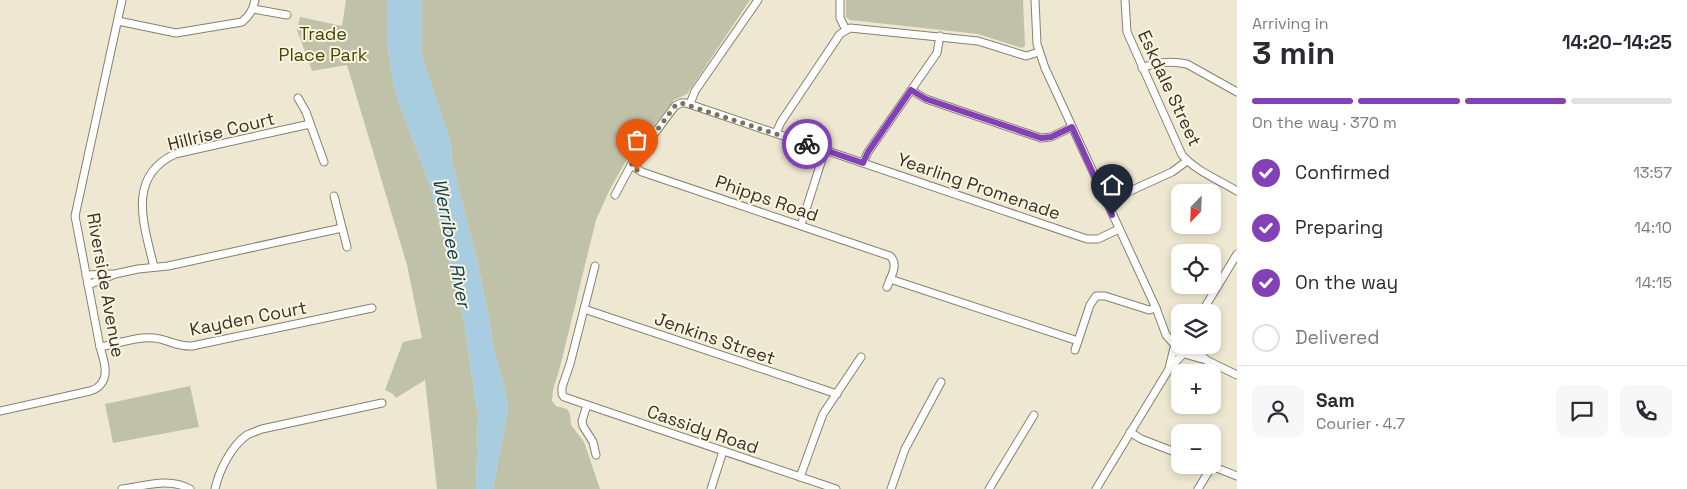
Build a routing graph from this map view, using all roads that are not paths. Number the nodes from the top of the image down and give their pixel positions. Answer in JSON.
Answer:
{"nodes":[{"id":1,"x":122,"y":0,"type":"edge"},
{"id":2,"x":255,"y":0,"type":"edge"},
{"id":3,"x":758,"y":0,"type":"edge"},
{"id":4,"x":840,"y":0,"type":"edge"},
{"id":5,"x":1035,"y":0,"type":"edge"},
{"id":6,"x":1125,"y":0,"type":"edge"},
{"id":7,"x":253,"y":9,"type":"junction"},
{"id":8,"x":287,"y":15,"type":"dead end"},
{"id":9,"x":118,"y":21,"type":"junction"},
{"id":10,"x":846,"y":30,"type":"junction"},
{"id":11,"x":940,"y":36,"type":"junction"},
{"id":12,"x":1040,"y":52,"type":"junction"},
{"id":13,"x":1142,"y":68,"type":"junction"},
{"id":14,"x":911,"y":90,"type":"junction"},
{"id":15,"x":1237,"y":92,"type":"edge"},
{"id":16,"x":298,"y":98,"type":"dead end"},
{"id":17,"x":690,"y":104,"type":"junction"},
{"id":18,"x":310,"y":124,"type":"junction"},
{"id":19,"x":1072,"y":127,"type":"junction"},
{"id":20,"x":776,"y":133,"type":"junction"},
{"id":21,"x":825,"y":150,"type":"junction"},
{"id":22,"x":1187,"y":161,"type":"junction"},
{"id":23,"x":324,"y":162,"type":"dead end"},
{"id":24,"x":863,"y":163,"type":"junction"},
{"id":25,"x":631,"y":165,"type":"junction"},
{"id":26,"x":1237,"y":190,"type":"edge"},
{"id":27,"x":615,"y":195,"type":"dead end"},
{"id":28,"x":334,"y":196,"type":"dead end"},
{"id":29,"x":1106,"y":202,"type":"junction"},
{"id":30,"x":800,"y":225,"type":"junction"},
{"id":31,"x":342,"y":228,"type":"junction"},
{"id":32,"x":1119,"y":229,"type":"junction"},
{"id":33,"x":347,"y":247,"type":"dead end"},
{"id":34,"x":1237,"y":254,"type":"edge"},
{"id":35,"x":595,"y":266,"type":"dead end"},
{"id":36,"x":154,"y":267,"type":"junction"},
{"id":37,"x":1229,"y":267,"type":"junction"},
{"id":38,"x":1237,"y":272,"type":"edge"},
{"id":39,"x":115,"y":274,"type":"junction"},
{"id":40,"x":86,"y":275,"type":"junction"},
{"id":41,"x":890,"y":278,"type":"junction"},
{"id":42,"x":88,"y":285,"type":"junction"},
{"id":43,"x":887,"y":287,"type":"dead end"},
{"id":44,"x":1207,"y":304,"type":"edge"},
{"id":45,"x":372,"y":308,"type":"dead end"},
{"id":46,"x":1156,"y":308,"type":"junction"},
{"id":47,"x":584,"y":309,"type":"junction"},
{"id":48,"x":1162,"y":324,"type":"junction"},
{"id":49,"x":1171,"y":331,"type":"edge"},
{"id":50,"x":1078,"y":342,"type":"junction"},
{"id":51,"x":1171,"y":342,"type":"edge"},
{"id":52,"x":100,"y":346,"type":"junction"},
{"id":53,"x":1075,"y":350,"type":"dead end"},
{"id":54,"x":1172,"y":354,"type":"edge"},
{"id":55,"x":1183,"y":354,"type":"edge"},
{"id":56,"x":1187,"y":354,"type":"edge"},
{"id":57,"x":1200,"y":354,"type":"edge"},
{"id":58,"x":861,"y":357,"type":"dead end"},
{"id":59,"x":1206,"y":360,"type":"junction"},
{"id":60,"x":1168,"y":369,"type":"junction"},
{"id":61,"x":1237,"y":375,"type":"edge"},
{"id":62,"x":942,"y":382,"type":"dead end"},
{"id":63,"x":836,"y":394,"type":"junction"},
{"id":64,"x":382,"y":403,"type":"dead end"},
{"id":65,"x":587,"y":405,"type":"junction"},
{"id":66,"x":0,"y":411,"type":"edge"},
{"id":67,"x":1034,"y":415,"type":"dead end"},
{"id":68,"x":1130,"y":432,"type":"junction"},
{"id":69,"x":723,"y":451,"type":"junction"},
{"id":70,"x":1171,"y":451,"type":"edge"},
{"id":71,"x":596,"y":455,"type":"dead end"},
{"id":72,"x":1221,"y":470,"type":"edge"},
{"id":73,"x":1206,"y":474,"type":"edge"},
{"id":74,"x":1237,"y":476,"type":"edge"},
{"id":75,"x":800,"y":477,"type":"junction"},
{"id":76,"x":122,"y":489,"type":"edge"},
{"id":77,"x":190,"y":489,"type":"edge"},
{"id":78,"x":215,"y":489,"type":"edge"},
{"id":79,"x":710,"y":489,"type":"edge"},
{"id":80,"x":836,"y":489,"type":"edge"},
{"id":81,"x":890,"y":489,"type":"edge"},
{"id":82,"x":989,"y":489,"type":"edge"},
{"id":83,"x":1096,"y":489,"type":"edge"},
{"id":84,"x":1198,"y":489,"type":"edge"}],
"edges":[{"from":1,"to":9,"type":"street","name":"Riverside Avenue"},
{"from":2,"to":7,"type":"street"},
{"from":3,"to":17,"type":"street"},
{"from":4,"to":10,"type":"street"},
{"from":5,"to":12,"type":"street"},
{"from":6,"to":13,"type":"street","name":"Eskdale Street"},
{"from":7,"to":8,"type":"street"},
{"from":7,"to":9,"type":"street"},
{"from":9,"to":40,"type":"street","name":"Riverside Avenue"},
{"from":10,"to":11,"type":"street"},
{"from":10,"to":20,"type":"street"},
{"from":11,"to":12,"type":"street"},
{"from":11,"to":14,"type":"street"},
{"from":12,"to":19,"type":"street"},
{"from":13,"to":15,"type":"street"},
{"from":13,"to":22,"type":"street","name":"Eskdale Street"},
{"from":14,"to":19,"type":"street"},
{"from":14,"to":24,"type":"street"},
{"from":16,"to":18,"type":"street"},
{"from":17,"to":20,"type":"street","name":"Yearling Promenade"},
{"from":17,"to":25,"type":"street"},
{"from":18,"to":23,"type":"street"},
{"from":18,"to":36,"type":"street","name":"Hillrise Court"},
{"from":19,"to":29,"type":"street"},
{"from":20,"to":21,"type":"street","name":"Yearling Promenade"},
{"from":21,"to":24,"type":"street","name":"Yearling Promenade"},
{"from":21,"to":30,"type":"street"},
{"from":22,"to":26,"type":"street","name":"Eskdale Street"},
{"from":22,"to":29,"type":"street"},
{"from":24,"to":32,"type":"street","name":"Yearling Promenade"},
{"from":25,"to":27,"type":"street"},
{"from":25,"to":30,"type":"street","name":"Phipps Road"},
{"from":28,"to":31,"type":"street"},
{"from":29,"to":32,"type":"street"},
{"from":30,"to":41,"type":"street","name":"Phipps Road"},
{"from":31,"to":33,"type":"street"},
{"from":31,"to":36,"type":"street"},
{"from":32,"to":46,"type":"street"},
{"from":34,"to":37,"type":"street"},
{"from":35,"to":47,"type":"street"},
{"from":36,"to":39,"type":"street"},
{"from":37,"to":38,"type":"street"},
{"from":37,"to":44,"type":"street"},
{"from":39,"to":40,"type":"street"},
{"from":39,"to":42,"type":"street"},
{"from":40,"to":42,"type":"street","name":"Riverside Avenue"},
{"from":41,"to":43,"type":"street"},
{"from":41,"to":50,"type":"street"},
{"from":42,"to":52,"type":"street","name":"Riverside Avenue"},
{"from":45,"to":52,"type":"street","name":"Kayden Court"},
{"from":46,"to":48,"type":"street"},
{"from":46,"to":50,"type":"street"},
{"from":47,"to":63,"type":"street","name":"Jenkins Street"},
{"from":47,"to":65,"type":"street","name":"Cassidy Road"},
{"from":48,"to":49,"type":"street"},
{"from":48,"to":51,"type":"street"},
{"from":50,"to":53,"type":"street"},
{"from":52,"to":66,"type":"street","name":"Riverside Avenue"},
{"from":54,"to":60,"type":"street"},
{"from":55,"to":60,"type":"street"},
{"from":56,"to":59,"type":"street"},
{"from":57,"to":59,"type":"street"},
{"from":58,"to":63,"type":"street"},
{"from":59,"to":61,"type":"street"},
{"from":60,"to":68,"type":"street"},
{"from":62,"to":81,"type":"street"},
{"from":63,"to":75,"type":"street"},
{"from":64,"to":78,"type":"street"},
{"from":65,"to":69,"type":"street","name":"Cassidy Road"},
{"from":65,"to":71,"type":"street"},
{"from":67,"to":82,"type":"street"},
{"from":68,"to":70,"type":"street"},
{"from":68,"to":83,"type":"street"},
{"from":69,"to":75,"type":"street","name":"Cassidy Road"},
{"from":69,"to":79,"type":"street"},
{"from":72,"to":74,"type":"street"},
{"from":73,"to":84,"type":"street"},
{"from":75,"to":80,"type":"street","name":"Cassidy Road"},
{"from":76,"to":77,"type":"street"}]}
